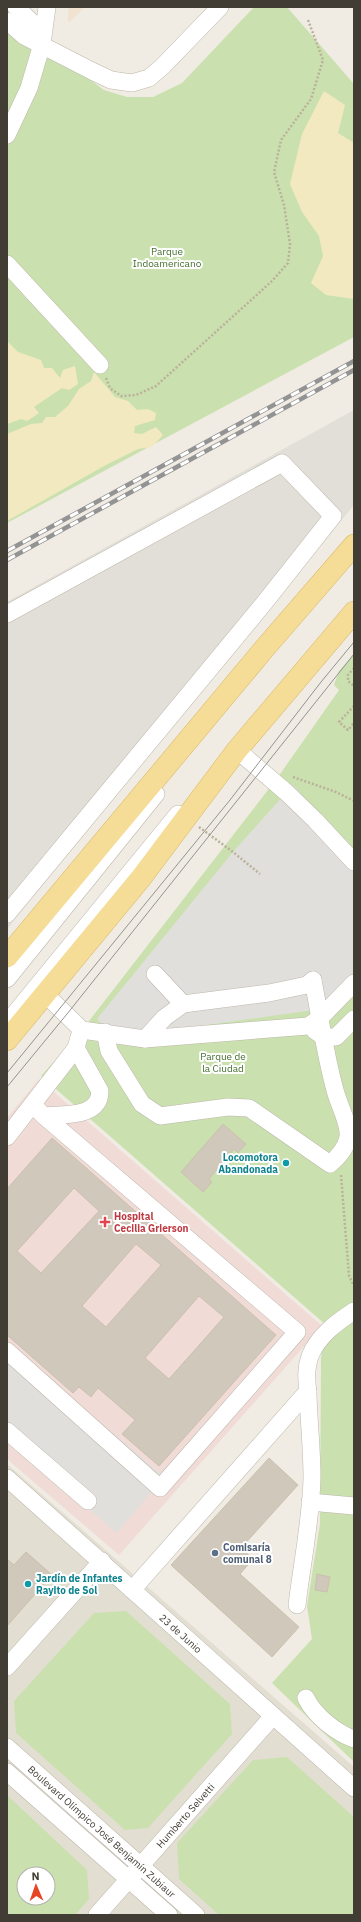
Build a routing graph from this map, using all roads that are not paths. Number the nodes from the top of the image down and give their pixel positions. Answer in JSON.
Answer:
{"nodes":[{"id":1,"x":16,"y":7,"type":"edge"},
{"id":2,"x":47,"y":7,"type":"edge"},
{"id":3,"x":220,"y":7,"type":"edge"},
{"id":4,"x":7,"y":21,"type":"edge"},
{"id":5,"x":43,"y":38,"type":"junction"},
{"id":6,"x":7,"y":135,"type":"edge"},
{"id":7,"x":7,"y":264,"type":"edge"},
{"id":8,"x":100,"y":365,"type":"road end"},
{"id":9,"x":354,"y":545,"type":"edge"},
{"id":10,"x":354,"y":612,"type":"edge"},
{"id":11,"x":7,"y":614,"type":"edge"},
{"id":12,"x":264,"y":649,"type":"junction"},
{"id":13,"x":237,"y":750,"type":"junction"},
{"id":14,"x":354,"y":862,"type":"edge"},
{"id":15,"x":7,"y":914,"type":"edge"},
{"id":16,"x":7,"y":957,"type":"edge"},
{"id":17,"x":155,"y":974,"type":"dead end"},
{"id":18,"x":7,"y":979,"type":"edge"},
{"id":19,"x":354,"y":983,"type":"edge"},
{"id":20,"x":45,"y":994,"type":"junction"},
{"id":21,"x":183,"y":1004,"type":"junction"},
{"id":22,"x":354,"y":1019,"type":"edge"},
{"id":23,"x":314,"y":1022,"type":"junction"},
{"id":24,"x":7,"y":1023,"type":"edge"},
{"id":25,"x":82,"y":1030,"type":"junction"},
{"id":26,"x":105,"y":1032,"type":"junction"},
{"id":27,"x":324,"y":1037,"type":"junction"},
{"id":28,"x":145,"y":1039,"type":"junction"},
{"id":29,"x":7,"y":1040,"type":"edge"},
{"id":30,"x":76,"y":1048,"type":"junction"},
{"id":31,"x":38,"y":1110,"type":"junction"},
{"id":32,"x":351,"y":1127,"type":"edge"},
{"id":33,"x":7,"y":1137,"type":"edge"},
{"id":34,"x":354,"y":1311,"type":"edge"},
{"id":35,"x":7,"y":1351,"type":"edge"},
{"id":36,"x":308,"y":1391,"type":"junction"},
{"id":37,"x":7,"y":1431,"type":"edge"},
{"id":38,"x":7,"y":1478,"type":"edge"},
{"id":39,"x":88,"y":1501,"type":"dead end"},
{"id":40,"x":310,"y":1502,"type":"junction"},
{"id":41,"x":354,"y":1506,"type":"edge"},
{"id":42,"x":102,"y":1561,"type":"junction"},
{"id":43,"x":132,"y":1590,"type":"junction"},
{"id":44,"x":297,"y":1605,"type":"dead end"},
{"id":45,"x":7,"y":1667,"type":"edge"},
{"id":46,"x":306,"y":1698,"type":"dead end"},
{"id":47,"x":273,"y":1716,"type":"junction"},
{"id":48,"x":354,"y":1739,"type":"edge"},
{"id":49,"x":7,"y":1747,"type":"edge"},
{"id":50,"x":7,"y":1772,"type":"edge"},
{"id":51,"x":354,"y":1788,"type":"edge"},
{"id":52,"x":140,"y":1865,"type":"junction"},
{"id":53,"x":129,"y":1880,"type":"junction"},
{"id":54,"x":97,"y":1915,"type":"edge"},
{"id":55,"x":169,"y":1915,"type":"edge"},
{"id":56,"x":196,"y":1915,"type":"edge"}],
"edges":[{"from":1,"to":5,"type":"street"},
{"from":2,"to":5,"type":"street"},
{"from":3,"to":5,"type":"street"},
{"from":4,"to":5,"type":"street"},
{"from":5,"to":6,"type":"street"},
{"from":7,"to":8,"type":"street"},
{"from":9,"to":12,"type":"main road"},
{"from":10,"to":13,"type":"main road"},
{"from":11,"to":15,"type":"street"},
{"from":12,"to":16,"type":"main road"},
{"from":12,"to":18,"type":"street"},
{"from":13,"to":14,"type":"street"},
{"from":13,"to":20,"type":"main road"},
{"from":13,"to":24,"type":"street"},
{"from":17,"to":21,"type":"street"},
{"from":19,"to":23,"type":"street"},
{"from":20,"to":25,"type":"street"},
{"from":20,"to":29,"type":"main road"},
{"from":21,"to":23,"type":"street"},
{"from":21,"to":28,"type":"street"},
{"from":22,"to":27,"type":"street"},
{"from":23,"to":27,"type":"street"},
{"from":23,"to":28,"type":"street"},
{"from":25,"to":26,"type":"street"},
{"from":25,"to":30,"type":"street"},
{"from":26,"to":28,"type":"street"},
{"from":26,"to":32,"type":"street"},
{"from":27,"to":32,"type":"street"},
{"from":30,"to":31,"type":"street"},
{"from":30,"to":31,"type":"street"},
{"from":31,"to":33,"type":"street"},
{"from":31,"to":35,"type":"street"},
{"from":34,"to":36,"type":"street"},
{"from":36,"to":40,"type":"street"},
{"from":36,"to":43,"type":"street"},
{"from":37,"to":39,"type":"street"},
{"from":38,"to":42,"type":"street","name":"23 de Junio"},
{"from":40,"to":41,"type":"street"},
{"from":40,"to":44,"type":"street"},
{"from":42,"to":43,"type":"street","name":"23 de Junio"},
{"from":42,"to":45,"type":"street"},
{"from":43,"to":47,"type":"street","name":"23 de Junio"},
{"from":46,"to":48,"type":"street"},
{"from":47,"to":51,"type":"street","name":"23 de Junio"},
{"from":47,"to":52,"type":"street","name":"Humberto Selvetti"},
{"from":49,"to":52,"type":"street","name":"Boulevard Olímpico José Benjamín Zubiaur"},
{"from":50,"to":53,"type":"street","name":"Boulevard Olímpico José Benjamín Zubiaur"},
{"from":52,"to":53,"type":"street","name":"Humberto Selvetti"},
{"from":52,"to":56,"type":"street","name":"Boulevard Olímpico José Benjamín Zubiaur"},
{"from":53,"to":54,"type":"street","name":"Humberto Selvetti"},
{"from":53,"to":55,"type":"street","name":"Boulevard Olímpico José Benjamín Zubiaur"}]}
